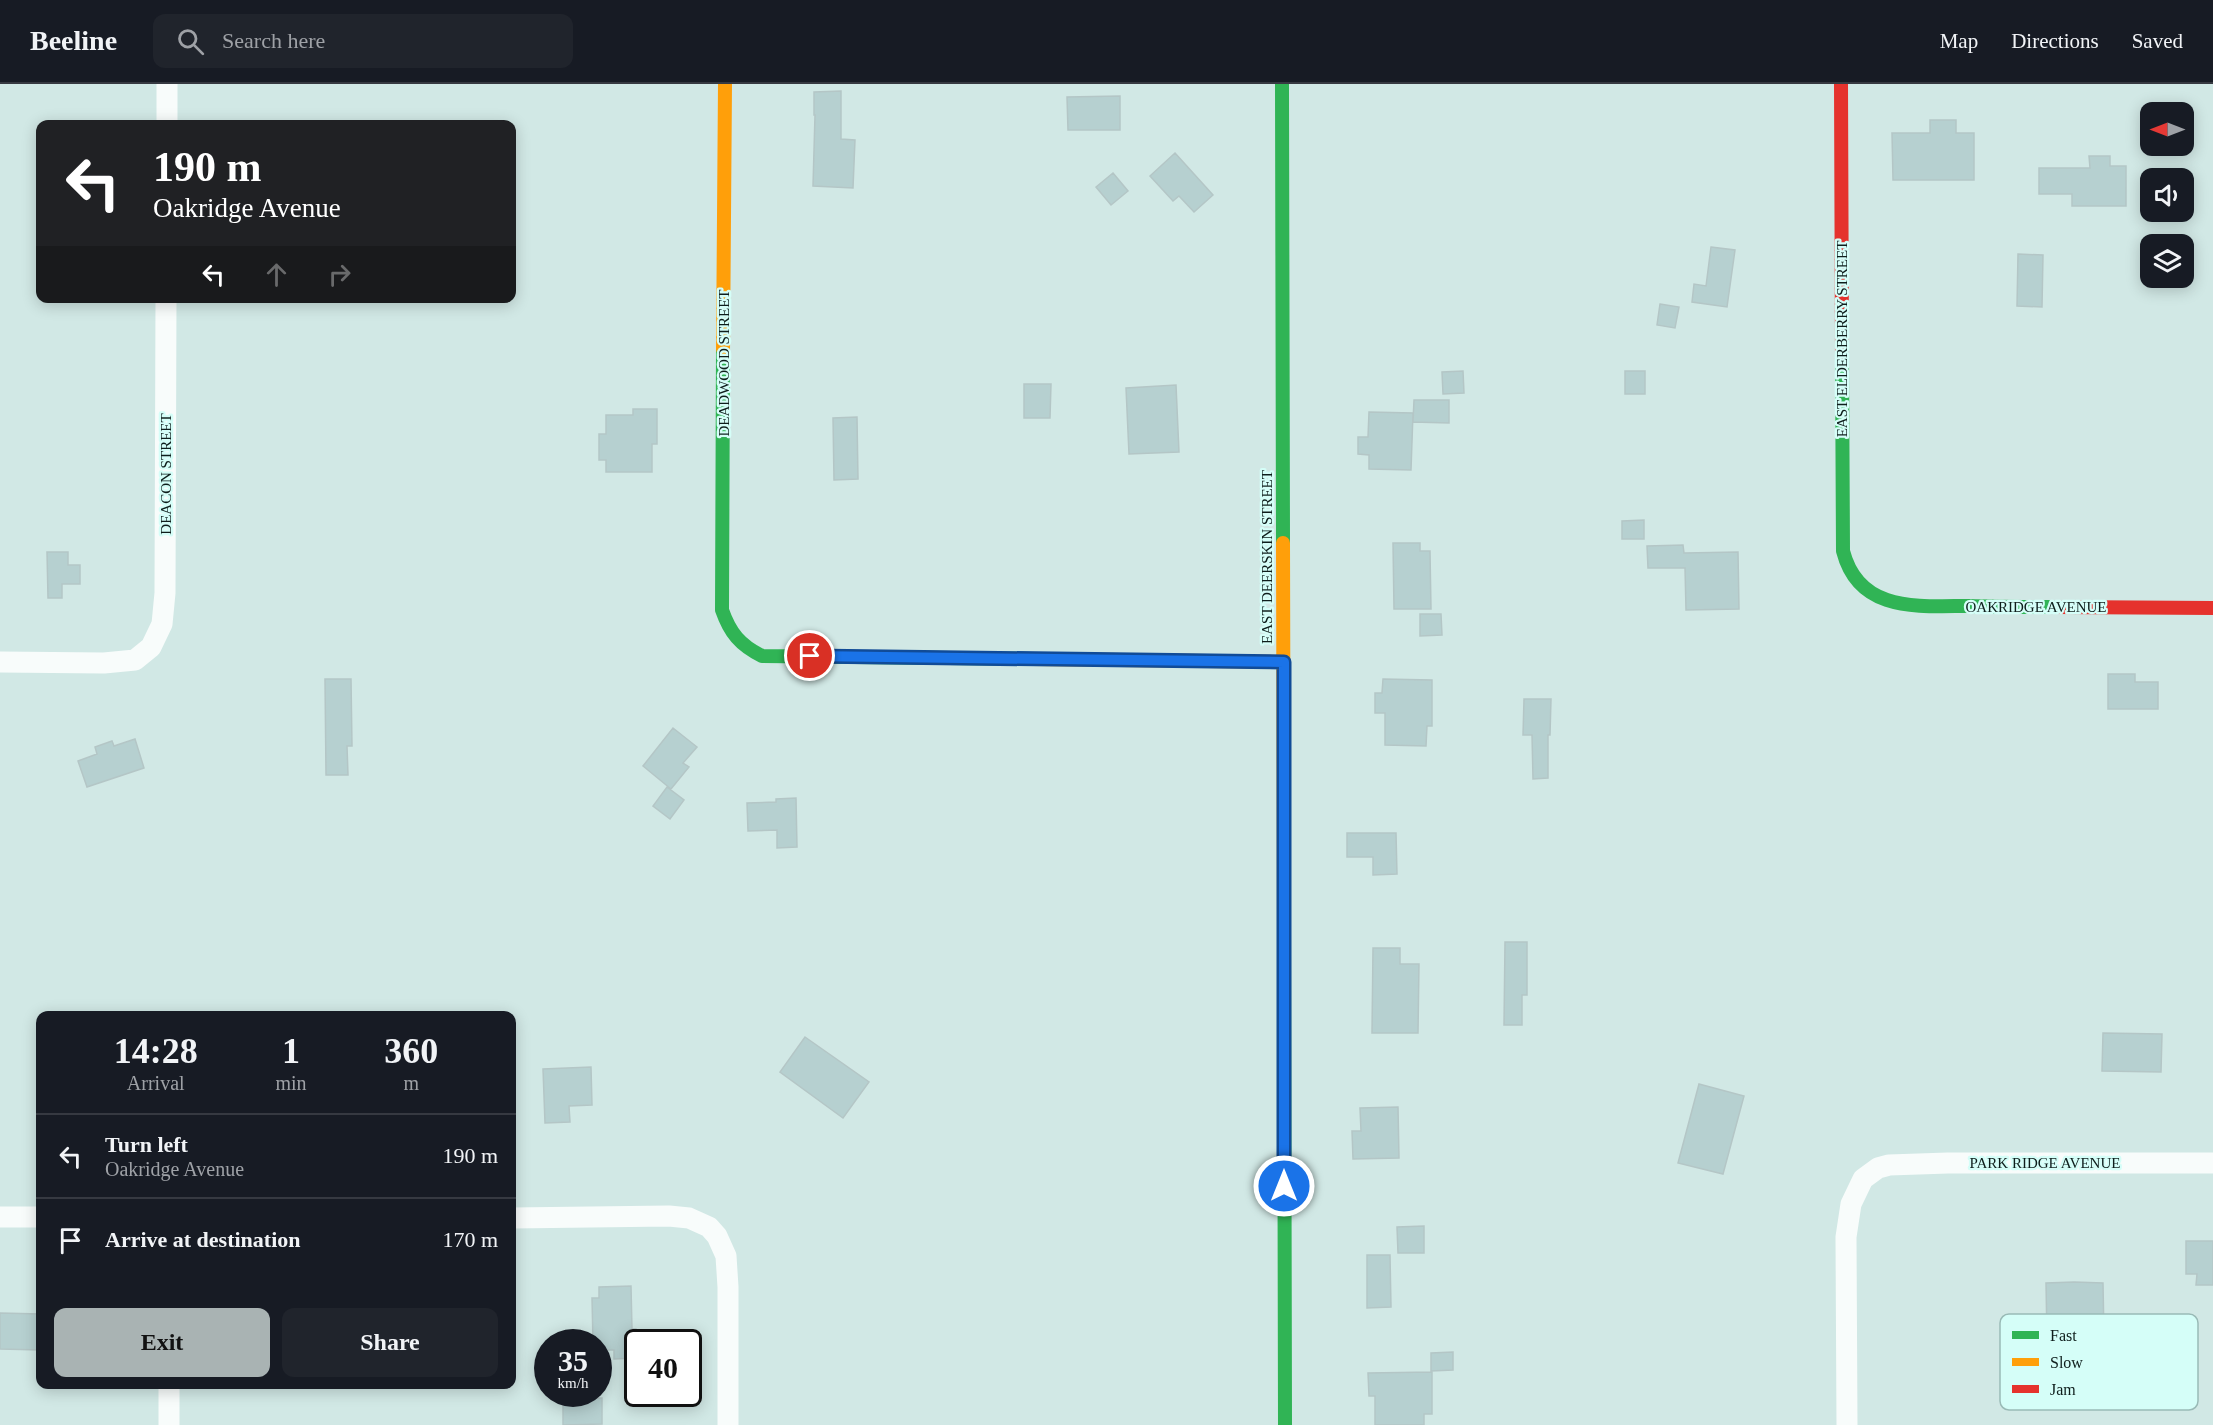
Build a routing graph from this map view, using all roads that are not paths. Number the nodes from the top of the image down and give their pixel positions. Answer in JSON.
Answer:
{"nodes":[{"id":1,"x":167,"y":84,"type":"edge"},
{"id":2,"x":725,"y":84,"type":"edge"},
{"id":3,"x":1282,"y":84,"type":"edge"},
{"id":4,"x":1841,"y":84,"type":"edge"},
{"id":5,"x":167,"y":120,"type":"edge"},
{"id":6,"x":166,"y":303,"type":"edge"},
{"id":7,"x":1862,"y":589,"type":"joint"},
{"id":8,"x":2213,"y":608,"type":"edge"},
{"id":9,"x":0,"y":662,"type":"edge"},
{"id":10,"x":1284,"y":662,"type":"junction"},
{"id":11,"x":2213,"y":1163,"type":"edge"},
{"id":12,"x":0,"y":1217,"type":"edge"},
{"id":13,"x":36,"y":1217,"type":"edge"},
{"id":14,"x":516,"y":1218,"type":"edge"},
{"id":15,"x":169,"y":1389,"type":"edge"},
{"id":16,"x":169,"y":1425,"type":"edge"},
{"id":17,"x":729,"y":1425,"type":"edge"},
{"id":18,"x":1285,"y":1425,"type":"edge"},
{"id":19,"x":1847,"y":1425,"type":"edge"}],
"edges":[{"from":1,"to":5,"type":"street"},
{"from":2,"to":10,"type":"street","name":"DEADWOOD STREET"},
{"from":3,"to":10,"type":"street","name":"EAST DEERSKIN STREET"},
{"from":4,"to":7,"type":"street","name":"EAST ELDERBERRY STREET"},
{"from":6,"to":9,"type":"street","name":"DEACON STREET"},
{"from":7,"to":8,"type":"street","name":"OAKRIDGE AVENUE"},
{"from":10,"to":18,"type":"street","name":"EAST DEERSKIN STREET"},
{"from":11,"to":19,"type":"street","name":"PARK RIDGE AVENUE"},
{"from":12,"to":13,"type":"street"},
{"from":14,"to":17,"type":"street"},
{"from":15,"to":16,"type":"street"}]}
